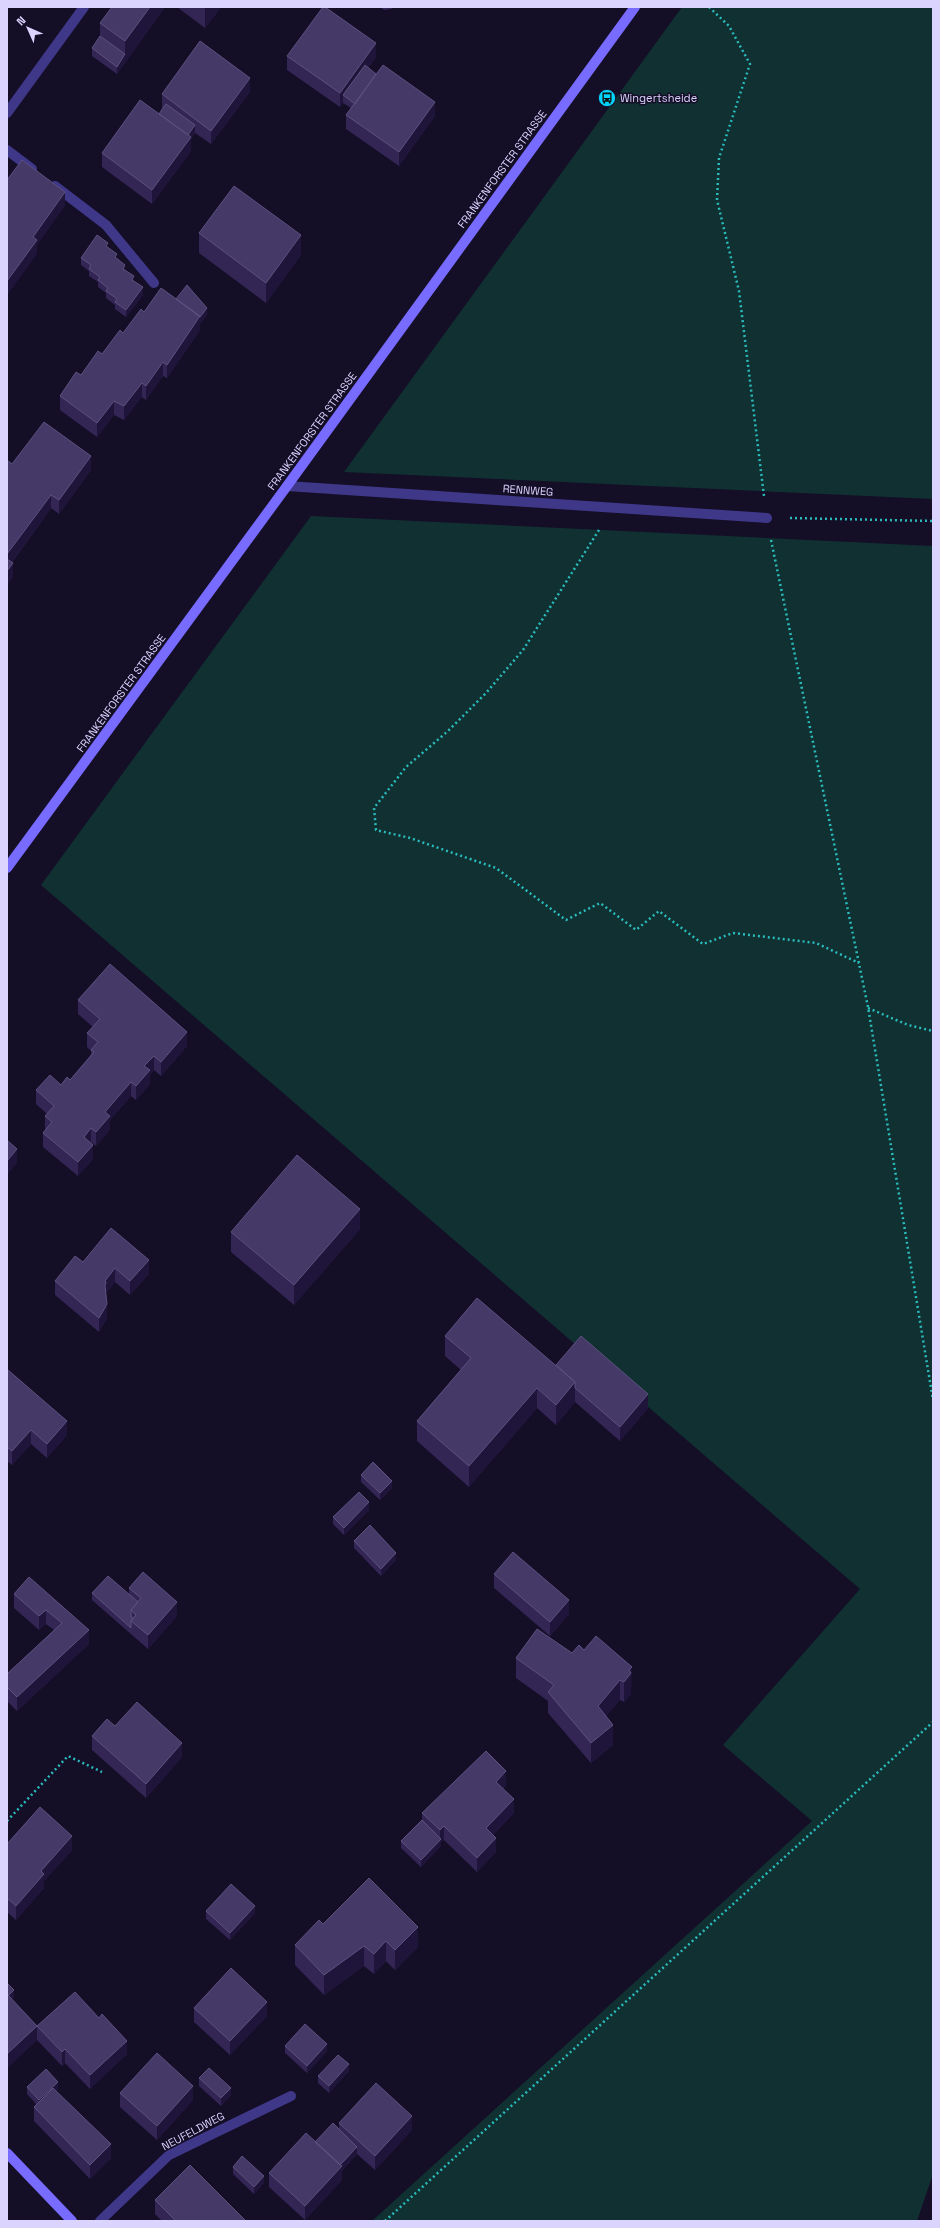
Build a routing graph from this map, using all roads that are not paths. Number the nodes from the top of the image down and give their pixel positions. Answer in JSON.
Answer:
{"nodes":[{"id":1,"x":84,"y":7,"type":"edge"},
{"id":2,"x":635,"y":7,"type":"edge"},
{"id":3,"x":7,"y":113,"type":"edge"},
{"id":4,"x":7,"y":150,"type":"edge"},
{"id":5,"x":154,"y":283,"type":"dead end"},
{"id":6,"x":288,"y":486,"type":"junction"},
{"id":7,"x":767,"y":518,"type":"road end"},
{"id":8,"x":7,"y":868,"type":"edge"},
{"id":9,"x":291,"y":2096,"type":"dead end"},
{"id":10,"x":7,"y":2153,"type":"edge"},
{"id":11,"x":72,"y":2221,"type":"edge"},
{"id":12,"x":100,"y":2221,"type":"edge"}],
"edges":[{"from":1,"to":3,"type":"street"},
{"from":2,"to":6,"type":"main road","name":"FRANKENFORSTER STRASSE"},
{"from":4,"to":5,"type":"street"},
{"from":6,"to":7,"type":"street","name":"RENNWEG"},
{"from":6,"to":8,"type":"main road","name":"FRANKENFORSTER STRASSE"},
{"from":9,"to":12,"type":"street","name":"NEUFELDWEG"},
{"from":10,"to":11,"type":"main road"}]}
